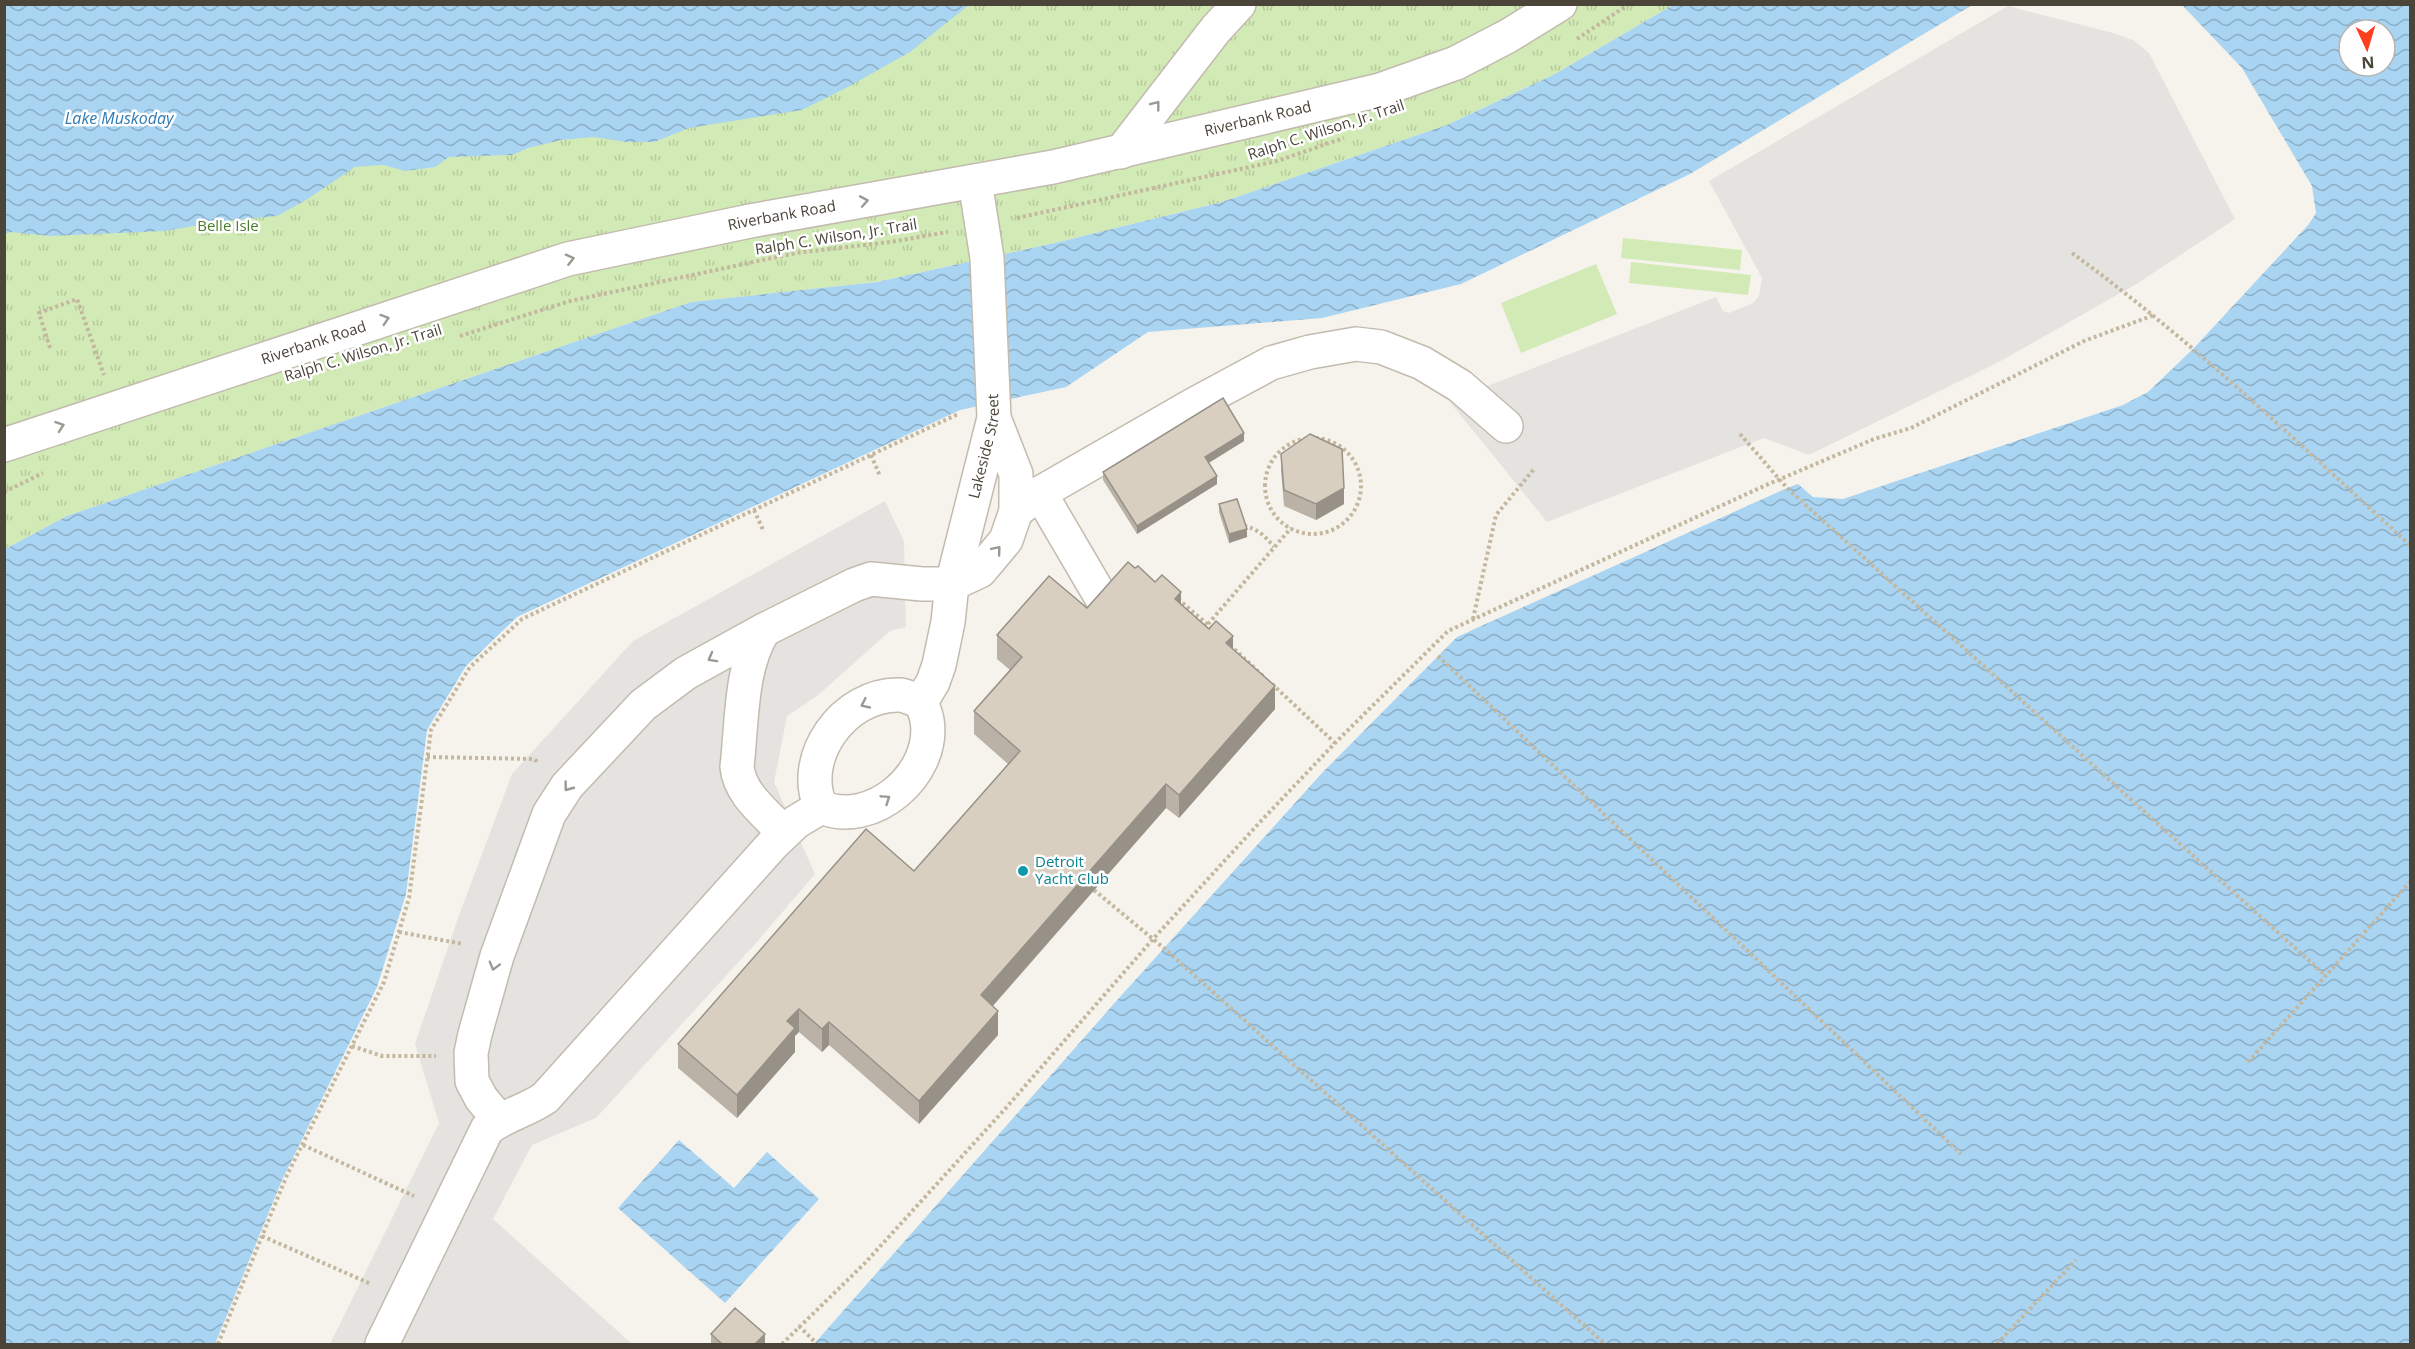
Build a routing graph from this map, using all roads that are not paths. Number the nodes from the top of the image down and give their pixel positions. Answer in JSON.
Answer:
{"nodes":[{"id":1,"x":1239,"y":4,"type":"edge"},
{"id":2,"x":1560,"y":4,"type":"edge"},
{"id":3,"x":1121,"y":152,"type":"junction"},
{"id":4,"x":975,"y":181,"type":"junction"},
{"id":5,"x":994,"y":418,"type":"junction"},
{"id":6,"x":1506,"y":426,"type":"dead end"},
{"id":7,"x":4,"y":445,"type":"edge"},
{"id":8,"x":1028,"y":502,"type":"junction"},
{"id":9,"x":952,"y":584,"type":"junction"},
{"id":10,"x":1101,"y":597,"type":"edge"},
{"id":11,"x":764,"y":630,"type":"junction"},
{"id":12,"x":921,"y":702,"type":"junction"},
{"id":13,"x":821,"y":807,"type":"junction"},
{"id":14,"x":784,"y":833,"type":"junction"},
{"id":15,"x":499,"y":1120,"type":"junction"},
{"id":16,"x":382,"y":1344,"type":"edge"}],
"edges":[{"from":3,"to":1,"type":"street","one_way":true},
{"from":2,"to":3,"type":"street","name":"Riverbank Road"},
{"from":3,"to":4,"type":"street","name":"Riverbank Road"},
{"from":4,"to":5,"type":"street","name":"Lakeside Street"},
{"from":7,"to":4,"type":"street","name":"Riverbank Road","one_way":true},
{"from":5,"to":8,"type":"street"},
{"from":5,"to":9,"type":"street","name":"Lakeside Street"},
{"from":6,"to":8,"type":"street"},
{"from":9,"to":8,"type":"street","one_way":true},
{"from":8,"to":10,"type":"street"},
{"from":9,"to":11,"type":"street"},
{"from":9,"to":12,"type":"street","name":"Lakeside Street"},
{"from":11,"to":14,"type":"street"},
{"from":11,"to":15,"type":"street","one_way":true},
{"from":13,"to":12,"type":"street","one_way":true},
{"from":12,"to":13,"type":"street","one_way":true},
{"from":13,"to":14,"type":"street"},
{"from":14,"to":15,"type":"street"},
{"from":15,"to":16,"type":"street"}]}
